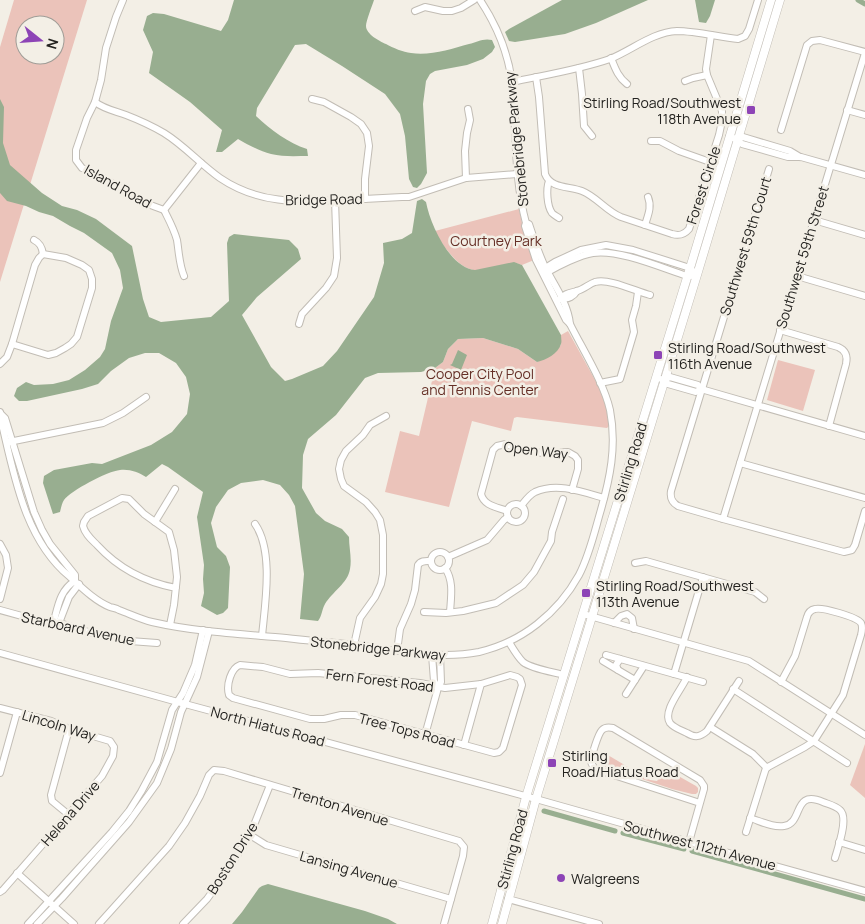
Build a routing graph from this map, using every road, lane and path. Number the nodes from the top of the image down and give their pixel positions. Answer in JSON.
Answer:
{"nodes":[{"id":1,"x":123,"y":0,"type":"edge"},
{"id":2,"x":474,"y":0,"type":"edge"},
{"id":3,"x":480,"y":0,"type":"edge"},
{"id":4,"x":758,"y":0,"type":"edge"},
{"id":5,"x":771,"y":0,"type":"edge"},
{"id":6,"x":780,"y":0,"type":"edge"},
{"id":7,"x":415,"y":11,"type":"dead end"},
{"id":8,"x":711,"y":35,"type":"junction"},
{"id":9,"x":865,"y":53,"type":"edge"},
{"id":10,"x":611,"y":58,"type":"junction"},
{"id":11,"x":579,"y":68,"type":"junction"},
{"id":12,"x":707,"y":75,"type":"junction"},
{"id":13,"x":536,"y":77,"type":"junction"},
{"id":14,"x":685,"y":81,"type":"dead end"},
{"id":15,"x":512,"y":82,"type":"junction"},
{"id":16,"x":627,"y":84,"type":"dead end"},
{"id":17,"x":312,"y":99,"type":"dead end"},
{"id":18,"x":95,"y":102,"type":"junction"},
{"id":19,"x":468,"y":109,"type":"dead end"},
{"id":20,"x":848,"y":110,"type":"junction"},
{"id":21,"x":865,"y":115,"type":"edge"},
{"id":22,"x":780,"y":130,"type":"dead end"},
{"id":23,"x":592,"y":136,"type":"dead end"},
{"id":24,"x":733,"y":138,"type":"junction"},
{"id":25,"x":651,"y":141,"type":"dead end"},
{"id":26,"x":710,"y":162,"type":"junction"},
{"id":27,"x":201,"y":163,"type":"junction"},
{"id":28,"x":830,"y":165,"type":"junction"},
{"id":29,"x":769,"y":169,"type":"dead end"},
{"id":30,"x":517,"y":174,"type":"junction"},
{"id":31,"x":865,"y":175,"type":"edge"},
{"id":32,"x":466,"y":178,"type":"junction"},
{"id":33,"x":549,"y":181,"type":"junction"},
{"id":34,"x":648,"y":197,"type":"dead end"},
{"id":35,"x":365,"y":199,"type":"junction"},
{"id":36,"x":335,"y":200,"type":"junction"},
{"id":37,"x":164,"y":210,"type":"junction"},
{"id":38,"x":558,"y":218,"type":"dead end"},
{"id":39,"x":814,"y":220,"type":"junction"},
{"id":40,"x":645,"y":225,"type":"junction"},
{"id":41,"x":865,"y":235,"type":"edge"},
{"id":42,"x":34,"y":240,"type":"dead end"},
{"id":43,"x":43,"y":254,"type":"junction"},
{"id":44,"x":690,"y":268,"type":"junction"},
{"id":45,"x":544,"y":271,"type":"junction"},
{"id":46,"x":697,"y":275,"type":"junction"},
{"id":47,"x":184,"y":276,"type":"dead end"},
{"id":48,"x":687,"y":276,"type":"junction"},
{"id":49,"x":797,"y":276,"type":"junction"},
{"id":50,"x":638,"y":292,"type":"junction"},
{"id":51,"x":650,"y":295,"type":"dead end"},
{"id":52,"x":865,"y":296,"type":"edge"},
{"id":53,"x":559,"y":300,"type":"junction"},
{"id":54,"x":299,"y":324,"type":"dead end"},
{"id":55,"x":780,"y":330,"type":"junction"},
{"id":56,"x":12,"y":344,"type":"junction"},
{"id":57,"x":0,"y":364,"type":"edge"},
{"id":58,"x":660,"y":379,"type":"junction"},
{"id":59,"x":600,"y":383,"type":"junction"},
{"id":60,"x":701,"y":390,"type":"junction"},
{"id":61,"x":146,"y":397,"type":"dead end"},
{"id":62,"x":757,"y":406,"type":"junction"},
{"id":63,"x":0,"y":413,"type":"edge"},
{"id":64,"x":386,"y":416,"type":"dead end"},
{"id":65,"x":829,"y":426,"type":"junction"},
{"id":66,"x":865,"y":436,"type":"edge"},
{"id":67,"x":9,"y":442,"type":"junction"},
{"id":68,"x":740,"y":463,"type":"junction"},
{"id":69,"x":175,"y":489,"type":"dead end"},
{"id":70,"x":572,"y":490,"type":"junction"},
{"id":71,"x":604,"y":498,"type":"junction"},
{"id":72,"x":865,"y":498,"type":"edge"},
{"id":73,"x":562,"y":499,"type":"dead end"},
{"id":74,"x":521,"y":506,"type":"junction"},
{"id":75,"x":865,"y":511,"type":"edge"},
{"id":76,"x":508,"y":514,"type":"junction"},
{"id":77,"x":723,"y":519,"type":"junction"},
{"id":78,"x":155,"y":522,"type":"junction"},
{"id":79,"x":255,"y":524,"type":"dead end"},
{"id":80,"x":0,"y":544,"type":"edge"},
{"id":81,"x":448,"y":557,"type":"junction"},
{"id":82,"x":431,"y":561,"type":"junction"},
{"id":83,"x":635,"y":563,"type":"dead end"},
{"id":84,"x":445,"y":568,"type":"junction"},
{"id":85,"x":703,"y":577,"type":"junction"},
{"id":86,"x":77,"y":582,"type":"junction"},
{"id":87,"x":176,"y":588,"type":"junction"},
{"id":88,"x":0,"y":599,"type":"edge"},
{"id":89,"x":764,"y":599,"type":"dead end"},
{"id":90,"x":0,"y":610,"type":"edge"},
{"id":91,"x":424,"y":612,"type":"dead end"},
{"id":92,"x":450,"y":612,"type":"junction"},
{"id":93,"x":583,"y":614,"type":"junction"},
{"id":94,"x":592,"y":617,"type":"junction"},
{"id":95,"x":56,"y":622,"type":"junction"},
{"id":96,"x":614,"y":623,"type":"junction"},
{"id":97,"x":170,"y":625,"type":"junction"},
{"id":98,"x":634,"y":629,"type":"junction"},
{"id":99,"x":206,"y":631,"type":"junction"},
{"id":100,"x":262,"y":636,"type":"junction"},
{"id":101,"x":509,"y":642,"type":"junction"},
{"id":102,"x":683,"y":642,"type":"junction"},
{"id":103,"x":157,"y":643,"type":"dead end"},
{"id":104,"x":354,"y":645,"type":"junction"},
{"id":105,"x":397,"y":650,"type":"junction"},
{"id":106,"x":0,"y":652,"type":"edge"},
{"id":107,"x":432,"y":655,"type":"junction"},
{"id":108,"x":440,"y":655,"type":"junction"},
{"id":109,"x":620,"y":659,"type":"junction"},
{"id":110,"x":644,"y":666,"type":"junction"},
{"id":111,"x":618,"y":670,"type":"junction"},
{"id":112,"x":674,"y":674,"type":"junction"},
{"id":113,"x":564,"y":675,"type":"junction"},
{"id":114,"x":687,"y":677,"type":"junction"},
{"id":115,"x":635,"y":680,"type":"junction"},
{"id":116,"x":739,"y":681,"type":"dead end"},
{"id":117,"x":703,"y":682,"type":"dead end"},
{"id":118,"x":781,"y":682,"type":"junction"},
{"id":119,"x":481,"y":684,"type":"junction"},
{"id":120,"x":438,"y":688,"type":"junction"},
{"id":121,"x":733,"y":689,"type":"junction"},
{"id":122,"x":626,"y":694,"type":"dead end"},
{"id":123,"x":229,"y":695,"type":"joint"},
{"id":124,"x":177,"y":702,"type":"junction"},
{"id":125,"x":185,"y":704,"type":"junction"},
{"id":126,"x":0,"y":708,"type":"edge"},
{"id":127,"x":17,"y":712,"type":"junction"},
{"id":128,"x":831,"y":714,"type":"junction"},
{"id":129,"x":710,"y":727,"type":"junction"},
{"id":130,"x":69,"y":729,"type":"junction"},
{"id":131,"x":425,"y":735,"type":"junction"},
{"id":132,"x":865,"y":735,"type":"edge"},
{"id":133,"x":814,"y":741,"type":"junction"},
{"id":134,"x":464,"y":745,"type":"junction"},
{"id":135,"x":114,"y":747,"type":"joint"},
{"id":136,"x":499,"y":752,"type":"joint"},
{"id":137,"x":157,"y":762,"type":"junction"},
{"id":138,"x":847,"y":763,"type":"dead end"},
{"id":139,"x":165,"y":764,"type":"junction"},
{"id":140,"x":766,"y":768,"type":"junction"},
{"id":141,"x":0,"y":773,"type":"edge"},
{"id":142,"x":270,"y":785,"type":"junction"},
{"id":143,"x":526,"y":796,"type":"junction"},
{"id":144,"x":536,"y":799,"type":"junction"},
{"id":145,"x":700,"y":803,"type":"junction"},
{"id":146,"x":69,"y":815,"type":"junction"},
{"id":147,"x":750,"y":818,"type":"junction"},
{"id":148,"x":746,"y":832,"type":"dead end"},
{"id":149,"x":250,"y":835,"type":"junction"},
{"id":150,"x":689,"y":842,"type":"junction"},
{"id":151,"x":839,"y":842,"type":"junction"},
{"id":152,"x":865,"y":850,"type":"edge"},
{"id":153,"x":834,"y":858,"type":"dead end"},
{"id":154,"x":17,"y":873,"type":"junction"},
{"id":155,"x":865,"y":891,"type":"edge"},
{"id":156,"x":0,"y":892,"type":"edge"},
{"id":157,"x":451,"y":899,"type":"junction"},
{"id":158,"x":508,"y":899,"type":"junction"},
{"id":159,"x":52,"y":904,"type":"junction"},
{"id":160,"x":28,"y":924,"type":"edge"},
{"id":161,"x":37,"y":924,"type":"edge"},
{"id":162,"x":74,"y":924,"type":"edge"},
{"id":163,"x":99,"y":924,"type":"edge"},
{"id":164,"x":183,"y":924,"type":"edge"},
{"id":165,"x":444,"y":924,"type":"edge"},
{"id":166,"x":492,"y":924,"type":"edge"},
{"id":167,"x":502,"y":924,"type":"edge"},
{"id":168,"x":599,"y":924,"type":"edge"}],
"edges":[{"from":1,"to":18,"type":"street"},
{"from":2,"to":7,"type":"street"},
{"from":3,"to":15,"type":"street","name":"Stonebridge Parkway"},
{"from":4,"to":8,"type":"street"},
{"from":5,"to":24,"type":"main road","name":"Stirling Road"},
{"from":6,"to":24,"type":"main road","name":"Stirling Road"},
{"from":8,"to":10,"type":"street"},
{"from":8,"to":12,"type":"street","name":"Forest Circle"},
{"from":9,"to":20,"type":"street","name":"Southwest 59th Street"},
{"from":9,"to":22,"type":"street"},
{"from":10,"to":11,"type":"street"},
{"from":10,"to":16,"type":"street"},
{"from":11,"to":13,"type":"street"},
{"from":11,"to":23,"type":"street"},
{"from":12,"to":14,"type":"street"},
{"from":12,"to":26,"type":"street","name":"Forest Circle"},
{"from":13,"to":15,"type":"street"},
{"from":13,"to":33,"type":"street"},
{"from":15,"to":30,"type":"street","name":"Stonebridge Parkway"},
{"from":17,"to":35,"type":"street"},
{"from":18,"to":27,"type":"street","name":"Bridge Road"},
{"from":18,"to":37,"type":"street","name":"Island Road"},
{"from":19,"to":32,"type":"street"},
{"from":20,"to":21,"type":"street"},
{"from":20,"to":28,"type":"street","name":"Southwest 59th Street"},
{"from":24,"to":28,"type":"street"},
{"from":24,"to":44,"type":"main road","name":"Stirling Road"},
{"from":24,"to":46,"type":"main road","name":"Stirling Road"},
{"from":25,"to":26,"type":"street"},
{"from":26,"to":40,"type":"street","name":"Forest Circle"},
{"from":27,"to":36,"type":"street","name":"Bridge Road"},
{"from":27,"to":37,"type":"street","name":"Island Road"},
{"from":28,"to":31,"type":"street"},
{"from":28,"to":39,"type":"street","name":"Southwest 59th Street"},
{"from":29,"to":60,"type":"street","name":"Southwest 59th Court"},
{"from":30,"to":32,"type":"street","name":"Bridge Road"},
{"from":30,"to":45,"type":"street","name":"Stonebridge Parkway"},
{"from":32,"to":35,"type":"street","name":"Bridge Road"},
{"from":33,"to":38,"type":"street"},
{"from":33,"to":40,"type":"street","name":"Forest Circle"},
{"from":34,"to":40,"type":"street"},
{"from":35,"to":36,"type":"street","name":"Bridge Road"},
{"from":36,"to":54,"type":"street"},
{"from":37,"to":47,"type":"street"},
{"from":39,"to":41,"type":"street"},
{"from":39,"to":49,"type":"street","name":"Southwest 59th Street"},
{"from":42,"to":43,"type":"street"},
{"from":43,"to":56,"type":"street"},
{"from":43,"to":56,"type":"street"},
{"from":44,"to":45,"type":"street"},
{"from":44,"to":46,"type":"street"},
{"from":44,"to":48,"type":"main road","name":"Stirling Road"},
{"from":45,"to":48,"type":"street"},
{"from":45,"to":53,"type":"street","name":"Stonebridge Parkway"},
{"from":46,"to":48,"type":"street"},
{"from":46,"to":58,"type":"main road","name":"Stirling Road"},
{"from":48,"to":58,"type":"main road","name":"Stirling Road"},
{"from":49,"to":52,"type":"street"},
{"from":49,"to":55,"type":"street","name":"Southwest 59th Street"},
{"from":50,"to":51,"type":"street"},
{"from":50,"to":53,"type":"street"},
{"from":50,"to":59,"type":"street"},
{"from":53,"to":59,"type":"street","name":"Stonebridge Parkway"},
{"from":55,"to":62,"type":"street","name":"Southwest 59th Street"},
{"from":55,"to":65,"type":"street"},
{"from":56,"to":57,"type":"street"},
{"from":58,"to":60,"type":"street"},
{"from":58,"to":93,"type":"main road","name":"Stirling Road"},
{"from":58,"to":94,"type":"main road","name":"Stirling Road"},
{"from":59,"to":71,"type":"street","name":"Stonebridge Parkway"},
{"from":60,"to":62,"type":"street"},
{"from":60,"to":77,"type":"street","name":"Southwest 59th Court"},
{"from":61,"to":67,"type":"street"},
{"from":62,"to":65,"type":"street"},
{"from":62,"to":68,"type":"street","name":"Southwest 59th Street"},
{"from":63,"to":67,"type":"street","name":"Stonebridge Parkway"},
{"from":64,"to":104,"type":"street"},
{"from":65,"to":66,"type":"street"},
{"from":67,"to":86,"type":"street","name":"Stonebridge Parkway"},
{"from":68,"to":72,"type":"street"},
{"from":68,"to":77,"type":"street","name":"Southwest 59th Street"},
{"from":69,"to":78,"type":"street"},
{"from":70,"to":71,"type":"street"},
{"from":70,"to":74,"type":"street"},
{"from":70,"to":76,"type":"street","name":"Open Way"},
{"from":71,"to":101,"type":"street","name":"Stonebridge Parkway"},
{"from":73,"to":92,"type":"street"},
{"from":74,"to":76,"type":"street"},
{"from":74,"to":76,"type":"street"},
{"from":75,"to":77,"type":"street"},
{"from":76,"to":81,"type":"street"},
{"from":78,"to":87,"type":"street"},
{"from":78,"to":87,"type":"street"},
{"from":79,"to":100,"type":"street"},
{"from":80,"to":88,"type":"street"},
{"from":81,"to":82,"type":"street"},
{"from":81,"to":84,"type":"street"},
{"from":82,"to":84,"type":"street"},
{"from":82,"to":105,"type":"street"},
{"from":83,"to":85,"type":"street"},
{"from":84,"to":92,"type":"street"},
{"from":85,"to":89,"type":"street"},
{"from":85,"to":102,"type":"street"},
{"from":86,"to":95,"type":"street"},
{"from":86,"to":97,"type":"street","name":"Stonebridge Parkway"},
{"from":87,"to":97,"type":"street"},
{"from":90,"to":95,"type":"street","name":"Starboard Avenue"},
{"from":91,"to":92,"type":"street"},
{"from":93,"to":94,"type":"street"},
{"from":93,"to":113,"type":"main road","name":"Stirling Road"},
{"from":94,"to":96,"type":"street"},
{"from":94,"to":144,"type":"main road","name":"Stirling Road"},
{"from":95,"to":103,"type":"street","name":"Starboard Avenue"},
{"from":96,"to":98,"type":"street"},
{"from":96,"to":98,"type":"street"},
{"from":97,"to":99,"type":"street","name":"Stonebridge Parkway"},
{"from":98,"to":102,"type":"street"},
{"from":99,"to":100,"type":"street","name":"Stonebridge Parkway"},
{"from":99,"to":124,"type":"street"},
{"from":99,"to":125,"type":"street"},
{"from":100,"to":104,"type":"street","name":"Stonebridge Parkway"},
{"from":101,"to":108,"type":"street","name":"Stonebridge Parkway"},
{"from":101,"to":113,"type":"street"},
{"from":102,"to":112,"type":"street"},
{"from":102,"to":118,"type":"street"},
{"from":104,"to":105,"type":"street","name":"Stonebridge Parkway"},
{"from":105,"to":107,"type":"street","name":"Stonebridge Parkway"},
{"from":106,"to":124,"type":"street","name":"North Hiatus Road"},
{"from":107,"to":108,"type":"street","name":"Stonebridge Parkway"},
{"from":107,"to":120,"type":"street"},
{"from":108,"to":120,"type":"street"},
{"from":109,"to":110,"type":"street"},
{"from":109,"to":111,"type":"street"},
{"from":109,"to":111,"type":"street"},
{"from":110,"to":112,"type":"street"},
{"from":110,"to":115,"type":"street"},
{"from":111,"to":115,"type":"street"},
{"from":112,"to":114,"type":"street"},
{"from":113,"to":143,"type":"main road","name":"Stirling Road"},
{"from":114,"to":117,"type":"street"},
{"from":114,"to":129,"type":"street"},
{"from":115,"to":122,"type":"street"},
{"from":116,"to":121,"type":"street"},
{"from":118,"to":128,"type":"street"},
{"from":118,"to":128,"type":"street"},
{"from":119,"to":120,"type":"street","name":"Fern Forest Road"},
{"from":119,"to":134,"type":"street"},
{"from":119,"to":136,"type":"street","name":"Fern Forest Road"},
{"from":120,"to":123,"type":"street","name":"Fern Forest Road"},
{"from":120,"to":131,"type":"street"},
{"from":121,"to":129,"type":"street"},
{"from":121,"to":133,"type":"street"},
{"from":123,"to":131,"type":"street","name":"Tree Tops Road"},
{"from":124,"to":125,"type":"street","name":"North Hiatus Road"},
{"from":124,"to":137,"type":"street"},
{"from":125,"to":139,"type":"street"},
{"from":125,"to":143,"type":"street","name":"North Hiatus Road"},
{"from":126,"to":127,"type":"street","name":"Lincoln Way"},
{"from":127,"to":130,"type":"street","name":"Lincoln Way"},
{"from":127,"to":141,"type":"street"},
{"from":128,"to":132,"type":"street"},
{"from":128,"to":133,"type":"street"},
{"from":129,"to":140,"type":"street"},
{"from":130,"to":135,"type":"street","name":"Lincoln Way"},
{"from":130,"to":146,"type":"street"},
{"from":131,"to":134,"type":"street","name":"Tree Tops Road"},
{"from":133,"to":138,"type":"street"},
{"from":133,"to":140,"type":"street"},
{"from":134,"to":136,"type":"street","name":"Tree Tops Road"},
{"from":135,"to":146,"type":"street","name":"Helena Drive"},
{"from":137,"to":139,"type":"street"},
{"from":137,"to":159,"type":"street"},
{"from":139,"to":159,"type":"street"},
{"from":140,"to":147,"type":"street"},
{"from":142,"to":149,"type":"street","name":"Boston Drive"},
{"from":142,"to":157,"type":"street","name":"Trenton Avenue"},
{"from":142,"to":163,"type":"street","name":"Trenton Avenue"},
{"from":143,"to":144,"type":"street","name":"North Hiatus Road"},
{"from":143,"to":166,"type":"main road","name":"Stirling Road"},
{"from":144,"to":150,"type":"street","name":"Southwest 112th Avenue"},
{"from":144,"to":158,"type":"main road","name":"Stirling Road"},
{"from":145,"to":145,"type":"street"},
{"from":145,"to":150,"type":"street"},
{"from":146,"to":154,"type":"street","name":"Helena Drive"},
{"from":147,"to":148,"type":"street"},
{"from":147,"to":151,"type":"street"},
{"from":149,"to":157,"type":"street","name":"Lansing Avenue"},
{"from":149,"to":164,"type":"street","name":"Boston Drive"},
{"from":150,"to":155,"type":"street","name":"Southwest 112th Avenue"},
{"from":151,"to":152,"type":"street"},
{"from":151,"to":153,"type":"street"},
{"from":154,"to":156,"type":"street","name":"Helena Drive"},
{"from":154,"to":159,"type":"street"},
{"from":157,"to":165,"type":"street"},
{"from":158,"to":167,"type":"main road","name":"Stirling Road"},
{"from":158,"to":168,"type":"street"},
{"from":159,"to":160,"type":"street"},
{"from":159,"to":161,"type":"street"},
{"from":159,"to":162,"type":"street"}]}
